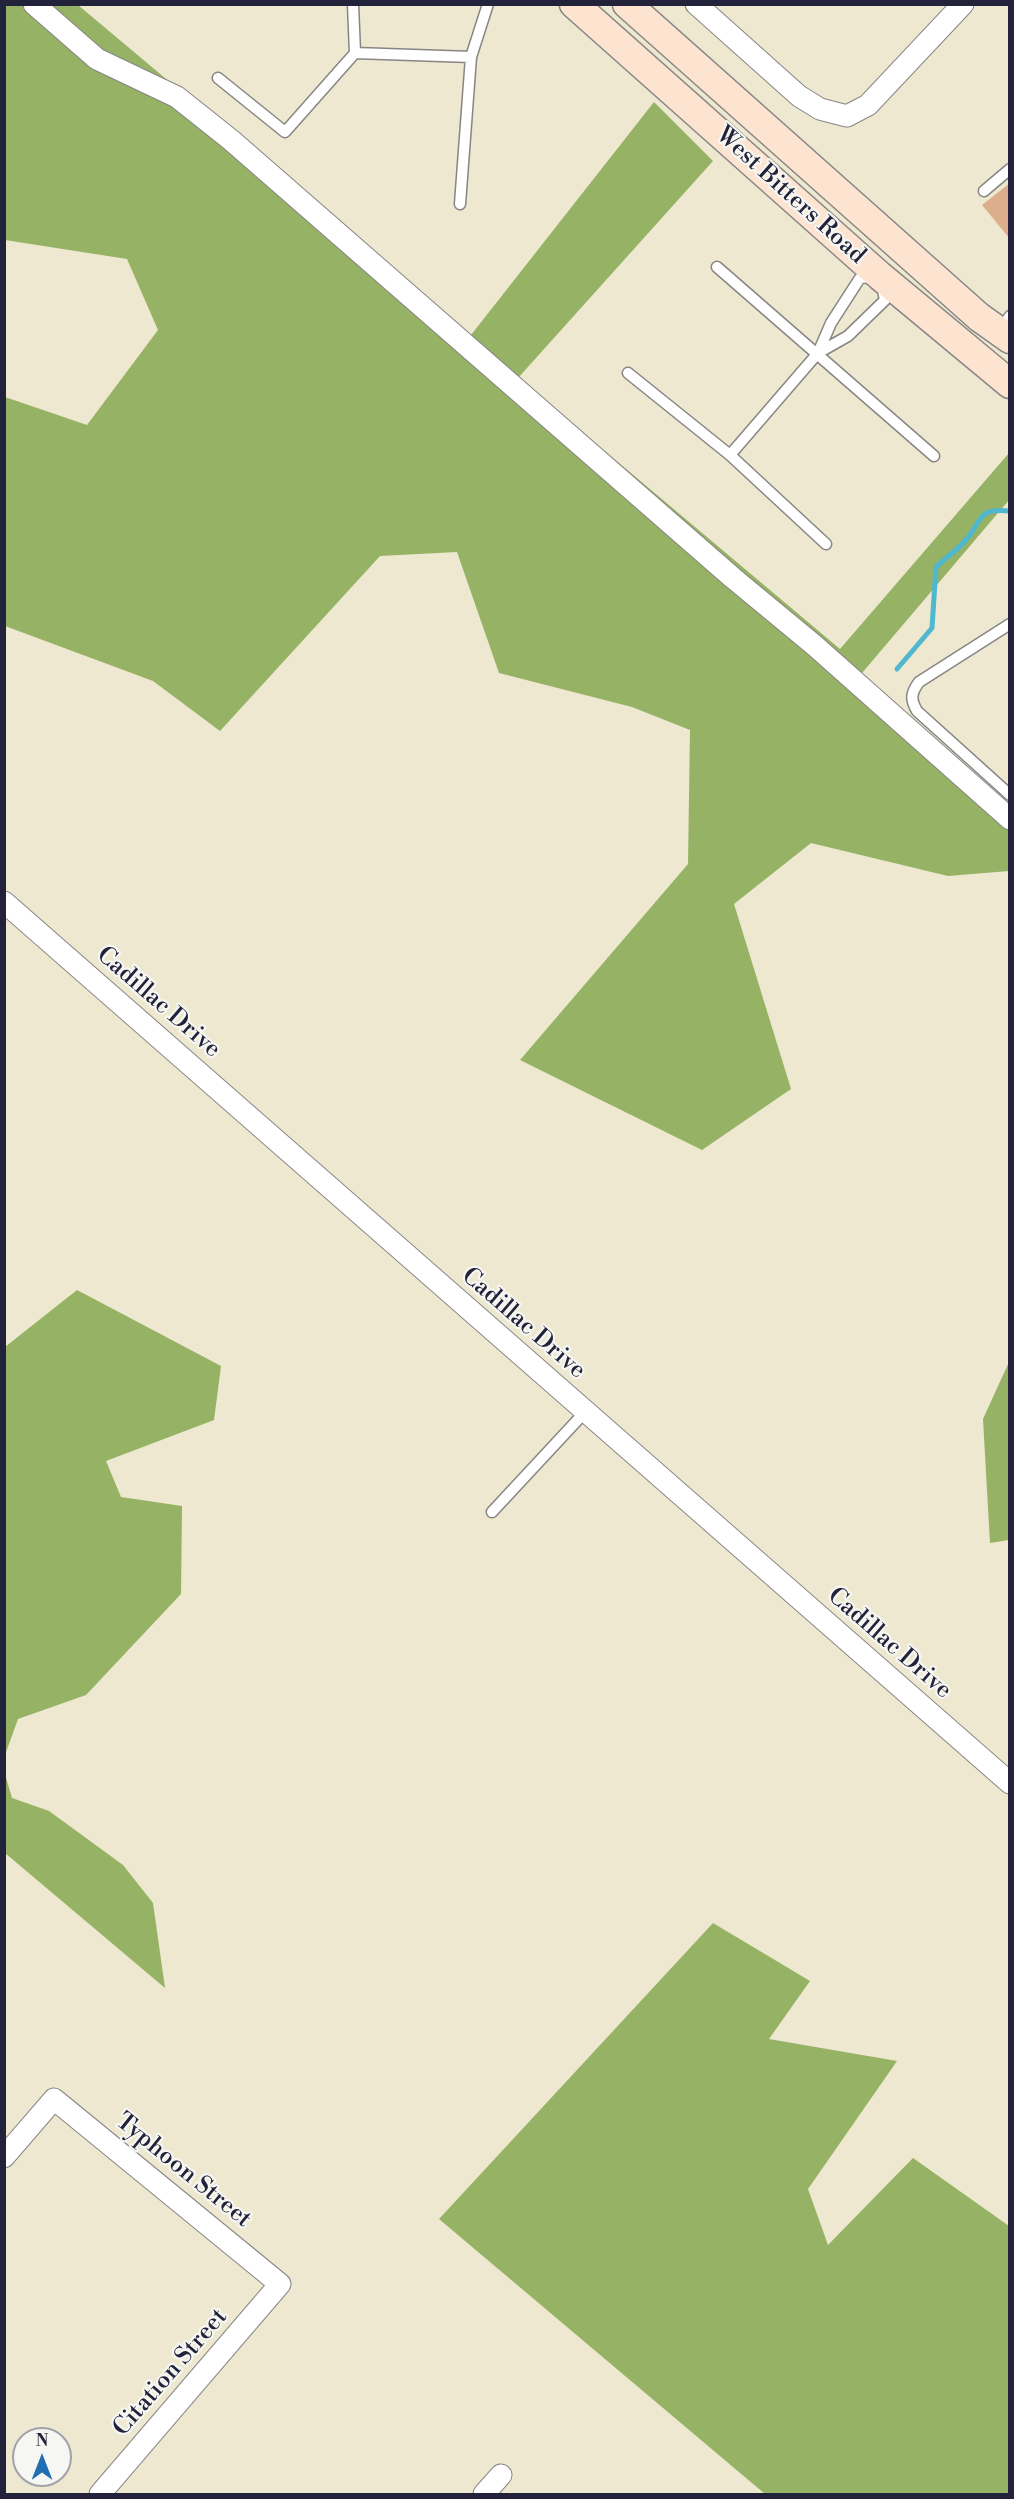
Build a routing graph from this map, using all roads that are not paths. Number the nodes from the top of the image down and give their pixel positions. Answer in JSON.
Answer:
{"nodes":[{"id":1,"x":34,"y":4,"type":"edge"},
{"id":2,"x":353,"y":4,"type":"edge"},
{"id":3,"x":488,"y":4,"type":"edge"},
{"id":4,"x":574,"y":4,"type":"edge"},
{"id":5,"x":627,"y":4,"type":"edge"},
{"id":6,"x":696,"y":4,"type":"edge"},
{"id":7,"x":963,"y":4,"type":"edge"},
{"id":8,"x":355,"y":53,"type":"junction"},
{"id":9,"x":471,"y":57,"type":"junction"},
{"id":10,"x":218,"y":78,"type":"dead end"},
{"id":11,"x":1010,"y":170,"type":"edge"},
{"id":12,"x":984,"y":190,"type":"dead end"},
{"id":13,"x":460,"y":204,"type":"dead end"},
{"id":14,"x":902,"y":249,"type":"junction"},
{"id":15,"x":717,"y":267,"type":"dead end"},
{"id":16,"x":880,"y":276,"type":"junction"},
{"id":17,"x":1006,"y":329,"type":"edge"},
{"id":18,"x":818,"y":353,"type":"junction"},
{"id":19,"x":628,"y":373,"type":"dead end"},
{"id":20,"x":1010,"y":384,"type":"edge"},
{"id":21,"x":730,"y":455,"type":"junction"},
{"id":22,"x":934,"y":456,"type":"dead end"},
{"id":23,"x":826,"y":544,"type":"dead end"},
{"id":24,"x":1010,"y":624,"type":"edge"},
{"id":25,"x":1010,"y":795,"type":"edge"},
{"id":26,"x":1010,"y":819,"type":"edge"},
{"id":27,"x":4,"y":902,"type":"edge"},
{"id":28,"x":585,"y":1412,"type":"junction"},
{"id":29,"x":492,"y":1512,"type":"dead end"},
{"id":30,"x":1010,"y":1783,"type":"edge"},
{"id":31,"x":4,"y":2157,"type":"edge"},
{"id":32,"x":280,"y":2284,"type":"joint"},
{"id":33,"x":501,"y":2475,"type":"dead end"},
{"id":34,"x":100,"y":2494,"type":"edge"},
{"id":35,"x":484,"y":2494,"type":"edge"}],
"edges":[{"from":1,"to":26,"type":"street"},
{"from":2,"to":8,"type":"lane"},
{"from":3,"to":9,"type":"lane"},
{"from":4,"to":16,"type":"main road","name":"West Bitters Road"},
{"from":5,"to":14,"type":"main road","name":"West Bitters Road"},
{"from":6,"to":7,"type":"street"},
{"from":8,"to":9,"type":"lane"},
{"from":8,"to":10,"type":"lane"},
{"from":9,"to":13,"type":"lane"},
{"from":11,"to":12,"type":"lane"},
{"from":14,"to":16,"type":"main road"},
{"from":14,"to":17,"type":"main road","name":"West Bitters Road"},
{"from":15,"to":18,"type":"lane"},
{"from":16,"to":18,"type":"lane"},
{"from":16,"to":18,"type":"lane"},
{"from":16,"to":20,"type":"main road","name":"West Bitters Road"},
{"from":18,"to":21,"type":"lane"},
{"from":18,"to":22,"type":"lane"},
{"from":19,"to":21,"type":"lane"},
{"from":21,"to":23,"type":"lane"},
{"from":24,"to":25,"type":"lane"},
{"from":27,"to":28,"type":"street","name":"Cadillac Drive"},
{"from":28,"to":29,"type":"lane"},
{"from":28,"to":30,"type":"street","name":"Cadillac Drive"},
{"from":31,"to":32,"type":"street","name":"Typhoon Street"},
{"from":32,"to":34,"type":"street","name":"Citation Street"},
{"from":33,"to":35,"type":"street"}]}
